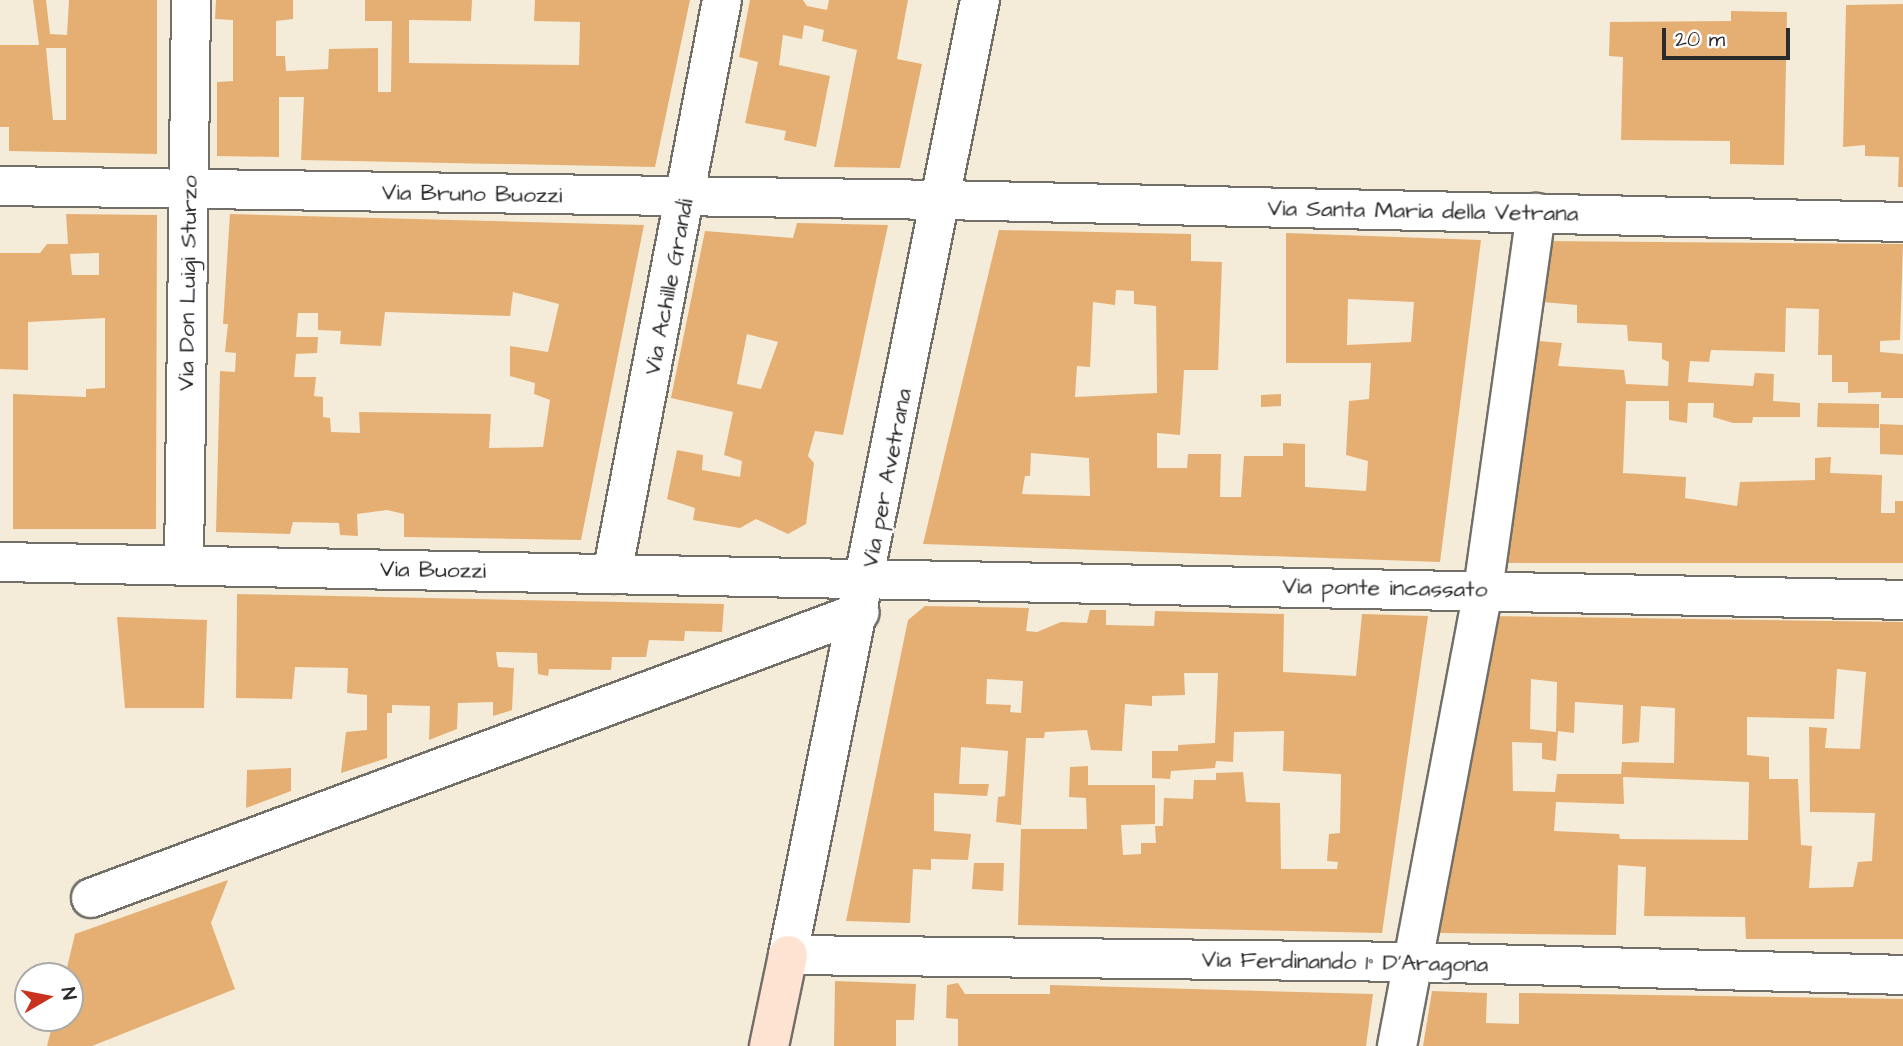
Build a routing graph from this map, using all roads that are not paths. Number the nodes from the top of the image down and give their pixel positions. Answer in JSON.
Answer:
{"nodes":[{"id":1,"x":191,"y":0,"type":"edge"},
{"id":2,"x":722,"y":0,"type":"edge"},
{"id":3,"x":980,"y":0,"type":"edge"},
{"id":4,"x":0,"y":186,"type":"edge"},
{"id":5,"x":189,"y":188,"type":"junction"},
{"id":6,"x":686,"y":198,"type":"junction"},
{"id":7,"x":943,"y":200,"type":"junction"},
{"id":8,"x":1536,"y":213,"type":"junction"},
{"id":9,"x":1903,"y":222,"type":"edge"},
{"id":10,"x":0,"y":562,"type":"edge"},
{"id":11,"x":184,"y":566,"type":"junction"},
{"id":12,"x":612,"y":574,"type":"junction"},
{"id":13,"x":1483,"y":590,"type":"junction"},
{"id":14,"x":864,"y":595,"type":"junction"},
{"id":15,"x":1903,"y":600,"type":"edge"},
{"id":16,"x":91,"y":898,"type":"dead end"},
{"id":17,"x":788,"y":955,"type":"junction"},
{"id":18,"x":1410,"y":962,"type":"junction"},
{"id":19,"x":1903,"y":975,"type":"edge"},
{"id":20,"x":769,"y":1046,"type":"edge"},
{"id":21,"x":1396,"y":1046,"type":"edge"}],
"edges":[{"from":1,"to":5,"type":"street","name":"Via Don Luigi Sturzo"},
{"from":2,"to":6,"type":"street","name":"Via Achille Grandi"},
{"from":3,"to":7,"type":"street","name":"Via per Avetrana"},
{"from":4,"to":5,"type":"street","name":"Via Bruno Buozzi"},
{"from":5,"to":6,"type":"street","name":"Via Bruno Buozzi"},
{"from":5,"to":11,"type":"street","name":"Via Don Luigi Sturzo"},
{"from":6,"to":7,"type":"street","name":"Via Bruno Buozzi"},
{"from":6,"to":12,"type":"street","name":"Via Achille Grandi"},
{"from":7,"to":8,"type":"street","name":"Via Santa Maria della Vetrana"},
{"from":7,"to":14,"type":"street","name":"Via per Avetrana"},
{"from":8,"to":9,"type":"street","name":"Via Santa Maria della Vetrana"},
{"from":8,"to":13,"type":"street"},
{"from":10,"to":11,"type":"street","name":"Via Buozzi"},
{"from":11,"to":12,"type":"street","name":"Via Buozzi"},
{"from":12,"to":14,"type":"street","name":"Via Buozzi"},
{"from":13,"to":14,"type":"street","name":"Via ponte incassato"},
{"from":13,"to":15,"type":"street","name":"Via ponte incassato"},
{"from":13,"to":18,"type":"street"},
{"from":14,"to":16,"type":"street"},
{"from":14,"to":17,"type":"street","name":"Via per Avetrana"},
{"from":17,"to":18,"type":"street","name":"Via Ferdinando 1° D'Aragona"},
{"from":17,"to":20,"type":"main road"},
{"from":18,"to":19,"type":"street","name":"Via Ferdinando 1° D'Aragona"},
{"from":18,"to":21,"type":"street"}]}
